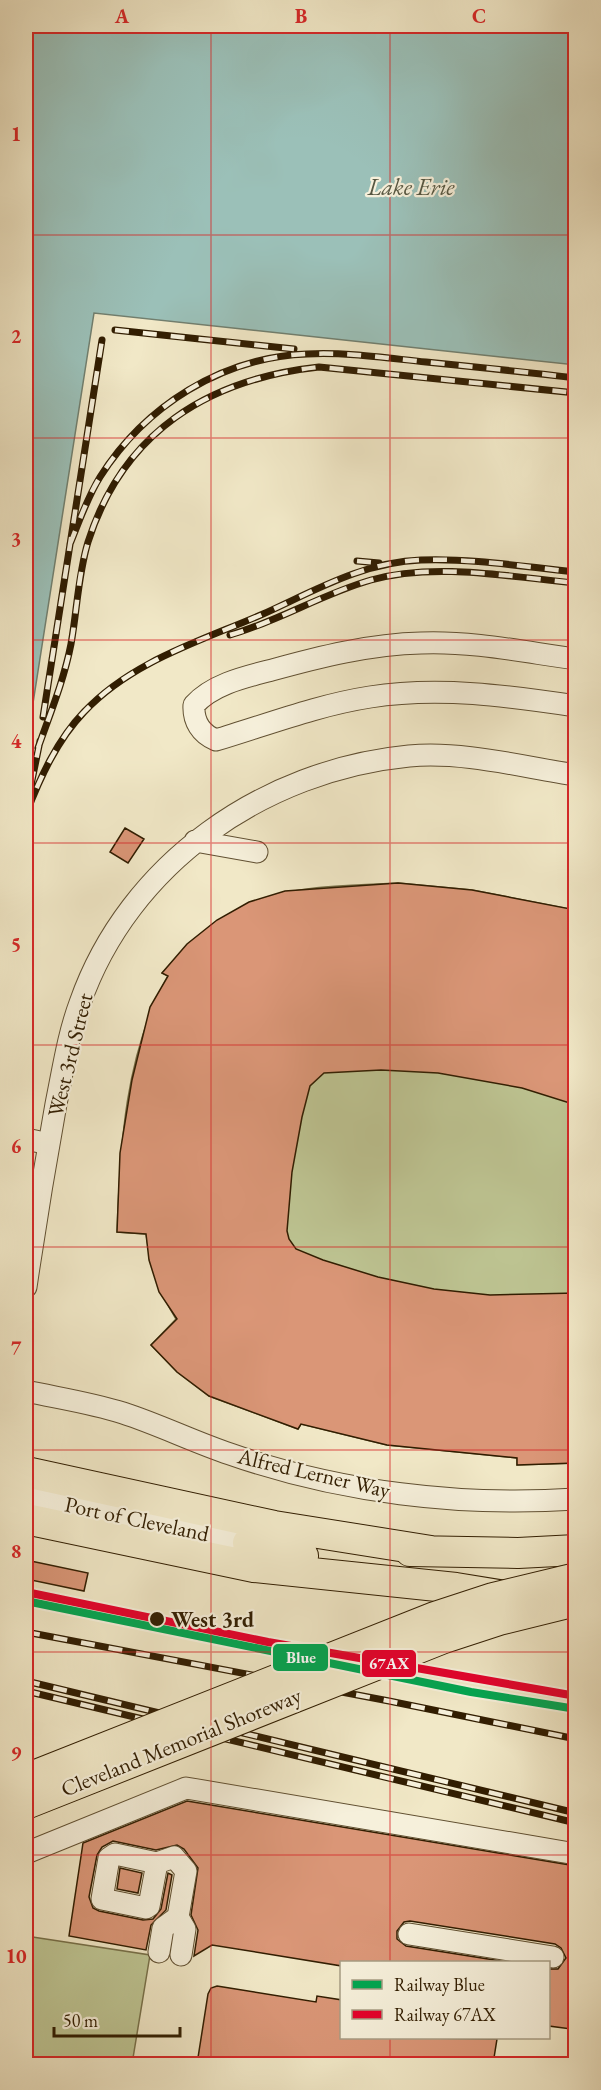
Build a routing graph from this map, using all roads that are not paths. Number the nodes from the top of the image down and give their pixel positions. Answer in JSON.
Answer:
{"nodes":[{"id":1,"x":576,"y":659,"type":"edge"},
{"id":2,"x":576,"y":706,"type":"edge"},
{"id":3,"x":576,"y":775,"type":"edge"},
{"id":4,"x":195,"y":841,"type":"junction"},
{"id":5,"x":257,"y":852,"type":"dead end"},
{"id":6,"x":26,"y":1139,"type":"edge"},
{"id":7,"x":49,"y":1144,"type":"junction"},
{"id":8,"x":26,"y":1287,"type":"edge"},
{"id":9,"x":26,"y":1391,"type":"edge"},
{"id":10,"x":26,"y":1472,"type":"edge"},
{"id":11,"x":26,"y":1496,"type":"edge"},
{"id":12,"x":576,"y":1499,"type":"edge"},
{"id":13,"x":26,"y":1519,"type":"edge"},
{"id":14,"x":248,"y":1543,"type":"junction"},
{"id":15,"x":576,"y":1550,"type":"edge"},
{"id":16,"x":431,"y":1551,"type":"junction"},
{"id":17,"x":576,"y":1578,"type":"edge"},
{"id":18,"x":456,"y":1588,"type":"junction"},
{"id":19,"x":576,"y":1601,"type":"edge"},
{"id":20,"x":576,"y":1609,"type":"edge"},
{"id":21,"x":26,"y":1779,"type":"edge"},
{"id":22,"x":26,"y":1804,"type":"edge"},
{"id":23,"x":26,"y":1853,"type":"edge"},
{"id":24,"x":576,"y":1854,"type":"edge"},
{"id":25,"x":157,"y":1863,"type":"junction"},
{"id":26,"x":409,"y":1934,"type":"dead end"},
{"id":27,"x":170,"y":1954,"type":"dead end"},
{"id":28,"x":553,"y":1957,"type":"dead end"}],
"edges":[{"from":1,"to":2,"type":"street"},
{"from":3,"to":4,"type":"street","name":"West 3rd Street"},
{"from":4,"to":5,"type":"street"},
{"from":4,"to":7,"type":"street","name":"West 3rd Street"},
{"from":6,"to":7,"type":"street"},
{"from":7,"to":8,"type":"street","name":"West 3rd Street"},
{"from":9,"to":12,"type":"street","name":"Alfred Lerner Way"},
{"from":10,"to":16,"type":"highway"},
{"from":11,"to":14,"type":"street","name":"Port of Cleveland"},
{"from":13,"to":18,"type":"highway"},
{"from":14,"to":16,"type":"highway"},
{"from":14,"to":18,"type":"highway"},
{"from":15,"to":16,"type":"highway"},
{"from":17,"to":21,"type":"highway","name":"Cleveland Memorial Shoreway","bridge":true},
{"from":18,"to":20,"type":"highway"},
{"from":19,"to":22,"type":"highway","name":"Cleveland Memorial Shoreway","bridge":true},
{"from":23,"to":24,"type":"street"},
{"from":25,"to":25,"type":"street"},
{"from":25,"to":27,"type":"street"},
{"from":26,"to":28,"type":"street"}]}
